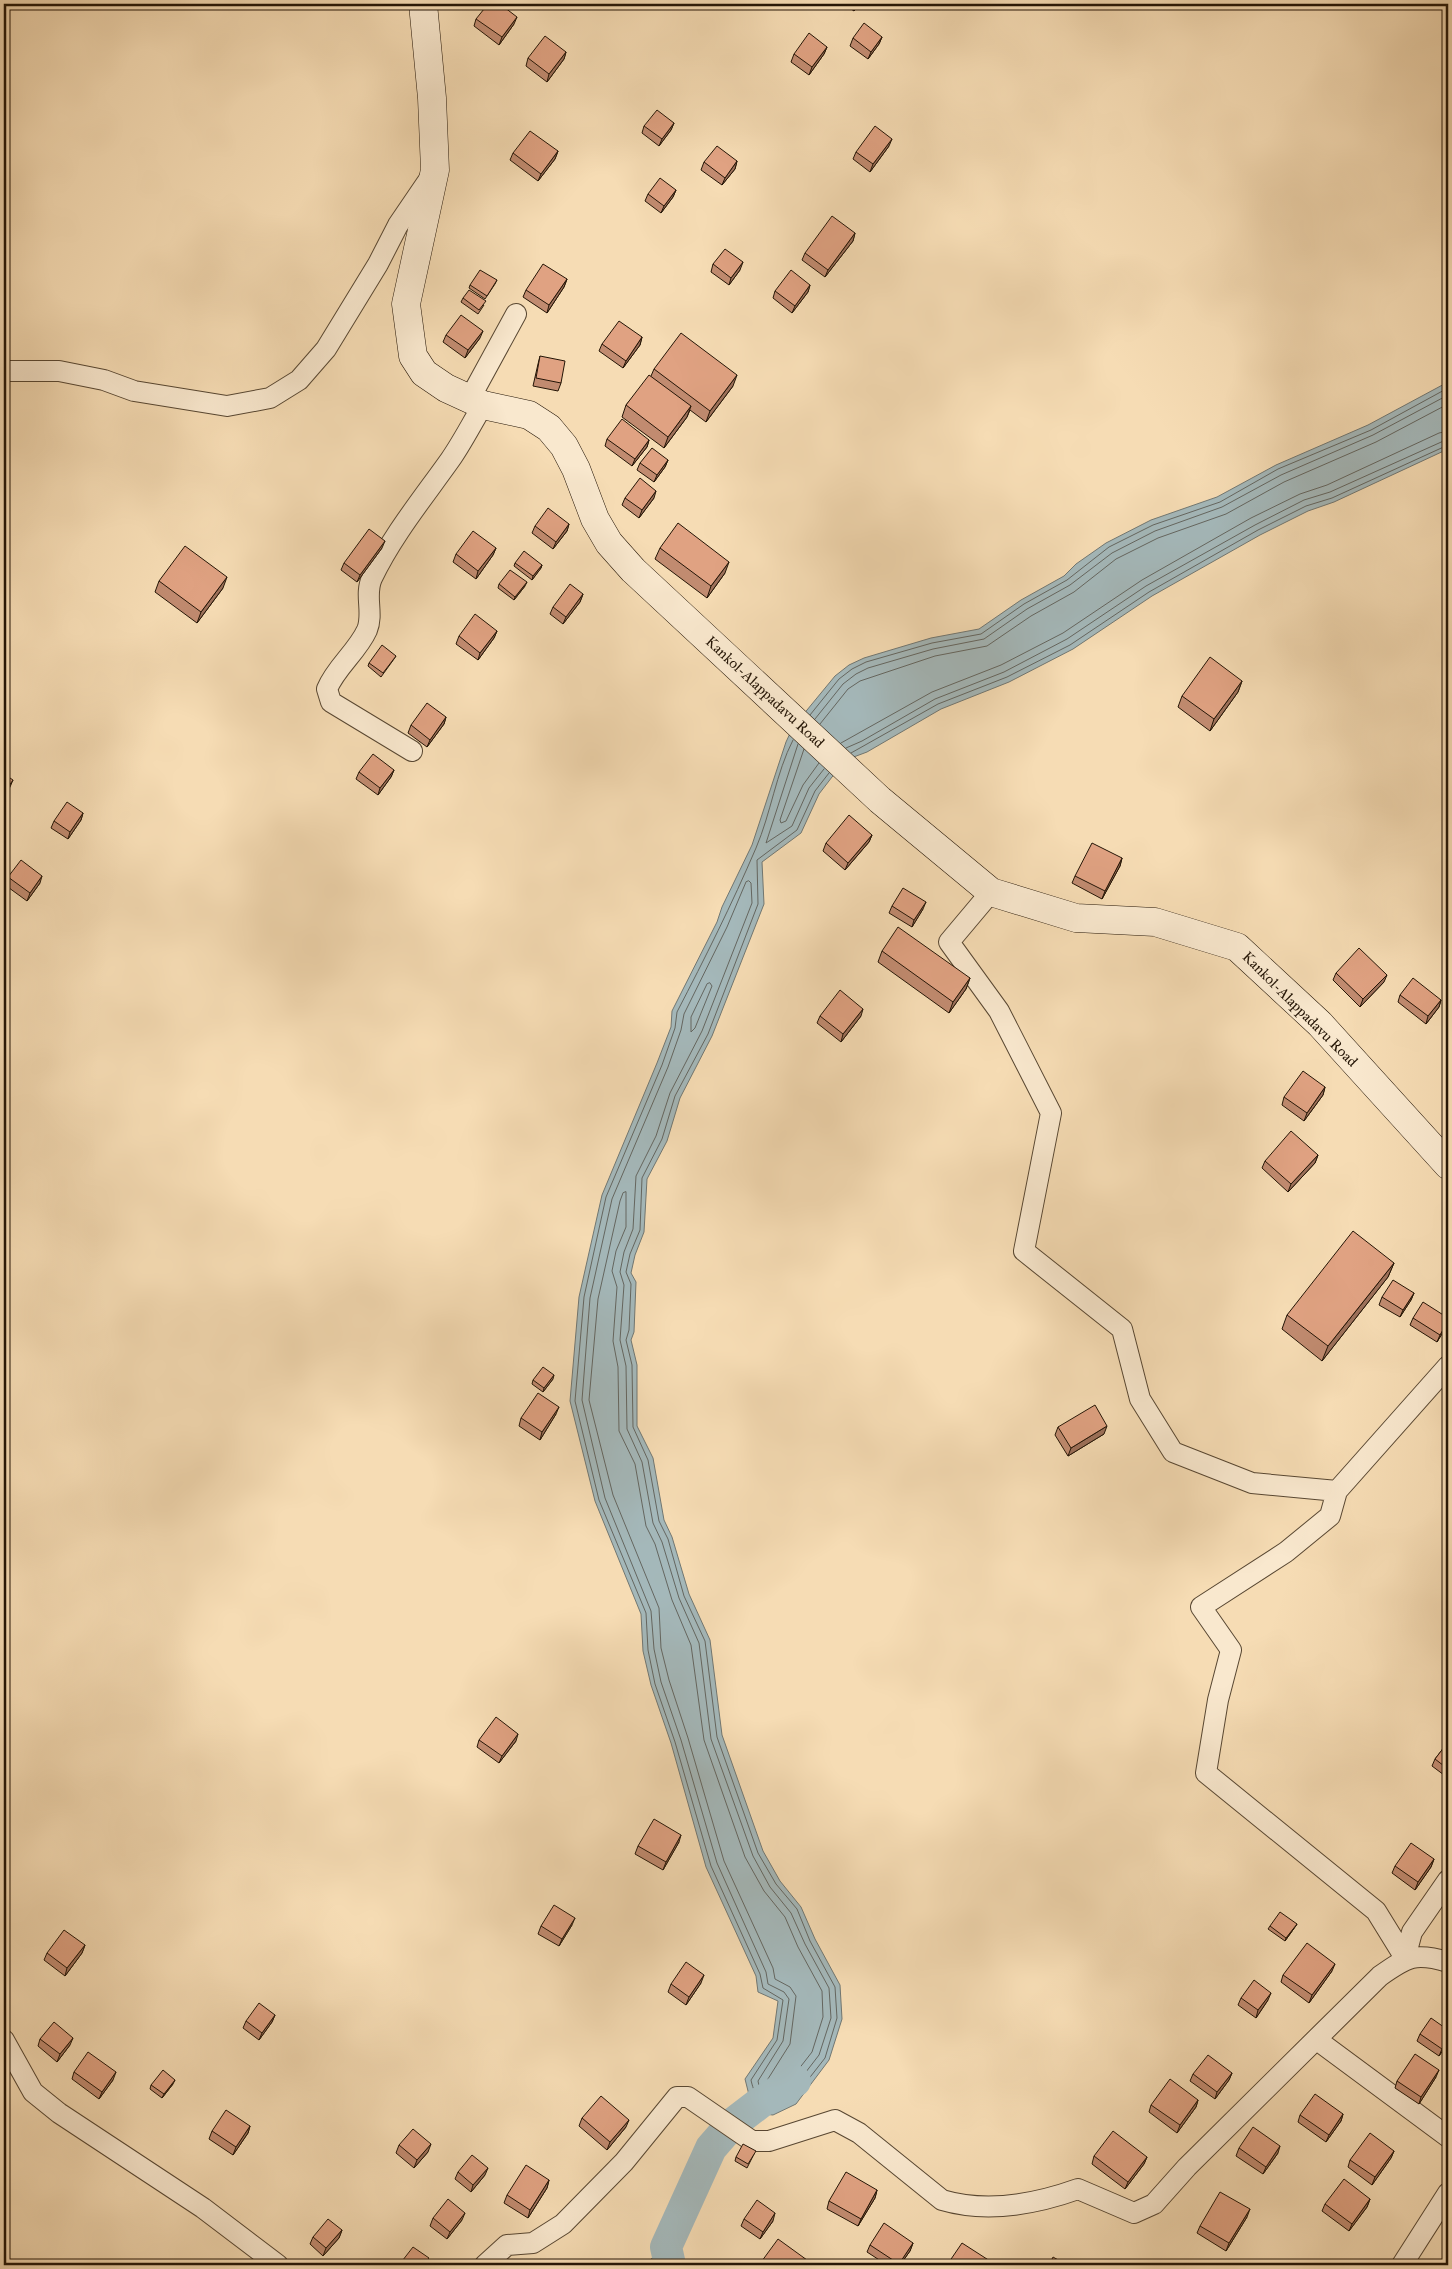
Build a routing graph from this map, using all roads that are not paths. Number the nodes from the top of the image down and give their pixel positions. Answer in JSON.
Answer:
{"nodes":[{"id":1,"x":423,"y":4,"type":"edge"},
{"id":2,"x":435,"y":170,"type":"junction"},
{"id":3,"x":516,"y":314,"type":"dead end"},
{"id":4,"x":4,"y":371,"type":"edge"},
{"id":5,"x":476,"y":403,"type":"junction"},
{"id":6,"x":412,"y":751,"type":"dead end"},
{"id":7,"x":991,"y":892,"type":"junction"},
{"id":8,"x":1448,"y":1165,"type":"edge"},
{"id":9,"x":1448,"y":1366,"type":"edge"},
{"id":10,"x":1337,"y":1491,"type":"junction"},
{"id":11,"x":1448,"y":1880,"type":"edge"},
{"id":12,"x":1405,"y":1958,"type":"junction"},
{"id":13,"x":1448,"y":1962,"type":"edge"},
{"id":14,"x":4,"y":2040,"type":"edge"},
{"id":15,"x":1317,"y":2040,"type":"junction"},
{"id":16,"x":1448,"y":2137,"type":"edge"},
{"id":17,"x":1448,"y":2193,"type":"edge"},
{"id":18,"x":278,"y":2265,"type":"edge"},
{"id":19,"x":485,"y":2265,"type":"edge"},
{"id":20,"x":1402,"y":2265,"type":"edge"}],
"edges":[{"from":1,"to":2,"type":"main road","name":"Kankol-Alappadavu Road"},
{"from":2,"to":4,"type":"street"},
{"from":2,"to":5,"type":"main road","name":"Kankol-Alappadavu Road"},
{"from":3,"to":5,"type":"street"},
{"from":5,"to":6,"type":"street"},
{"from":5,"to":7,"type":"main road","name":"Kankol-Alappadavu Road"},
{"from":7,"to":8,"type":"main road","name":"Kankol-Alappadavu Road"},
{"from":7,"to":10,"type":"street"},
{"from":9,"to":10,"type":"street"},
{"from":10,"to":12,"type":"street"},
{"from":11,"to":12,"type":"street"},
{"from":12,"to":13,"type":"street"},
{"from":12,"to":15,"type":"street"},
{"from":14,"to":18,"type":"street"},
{"from":15,"to":16,"type":"street"},
{"from":15,"to":19,"type":"street"},
{"from":17,"to":20,"type":"street"}]}
